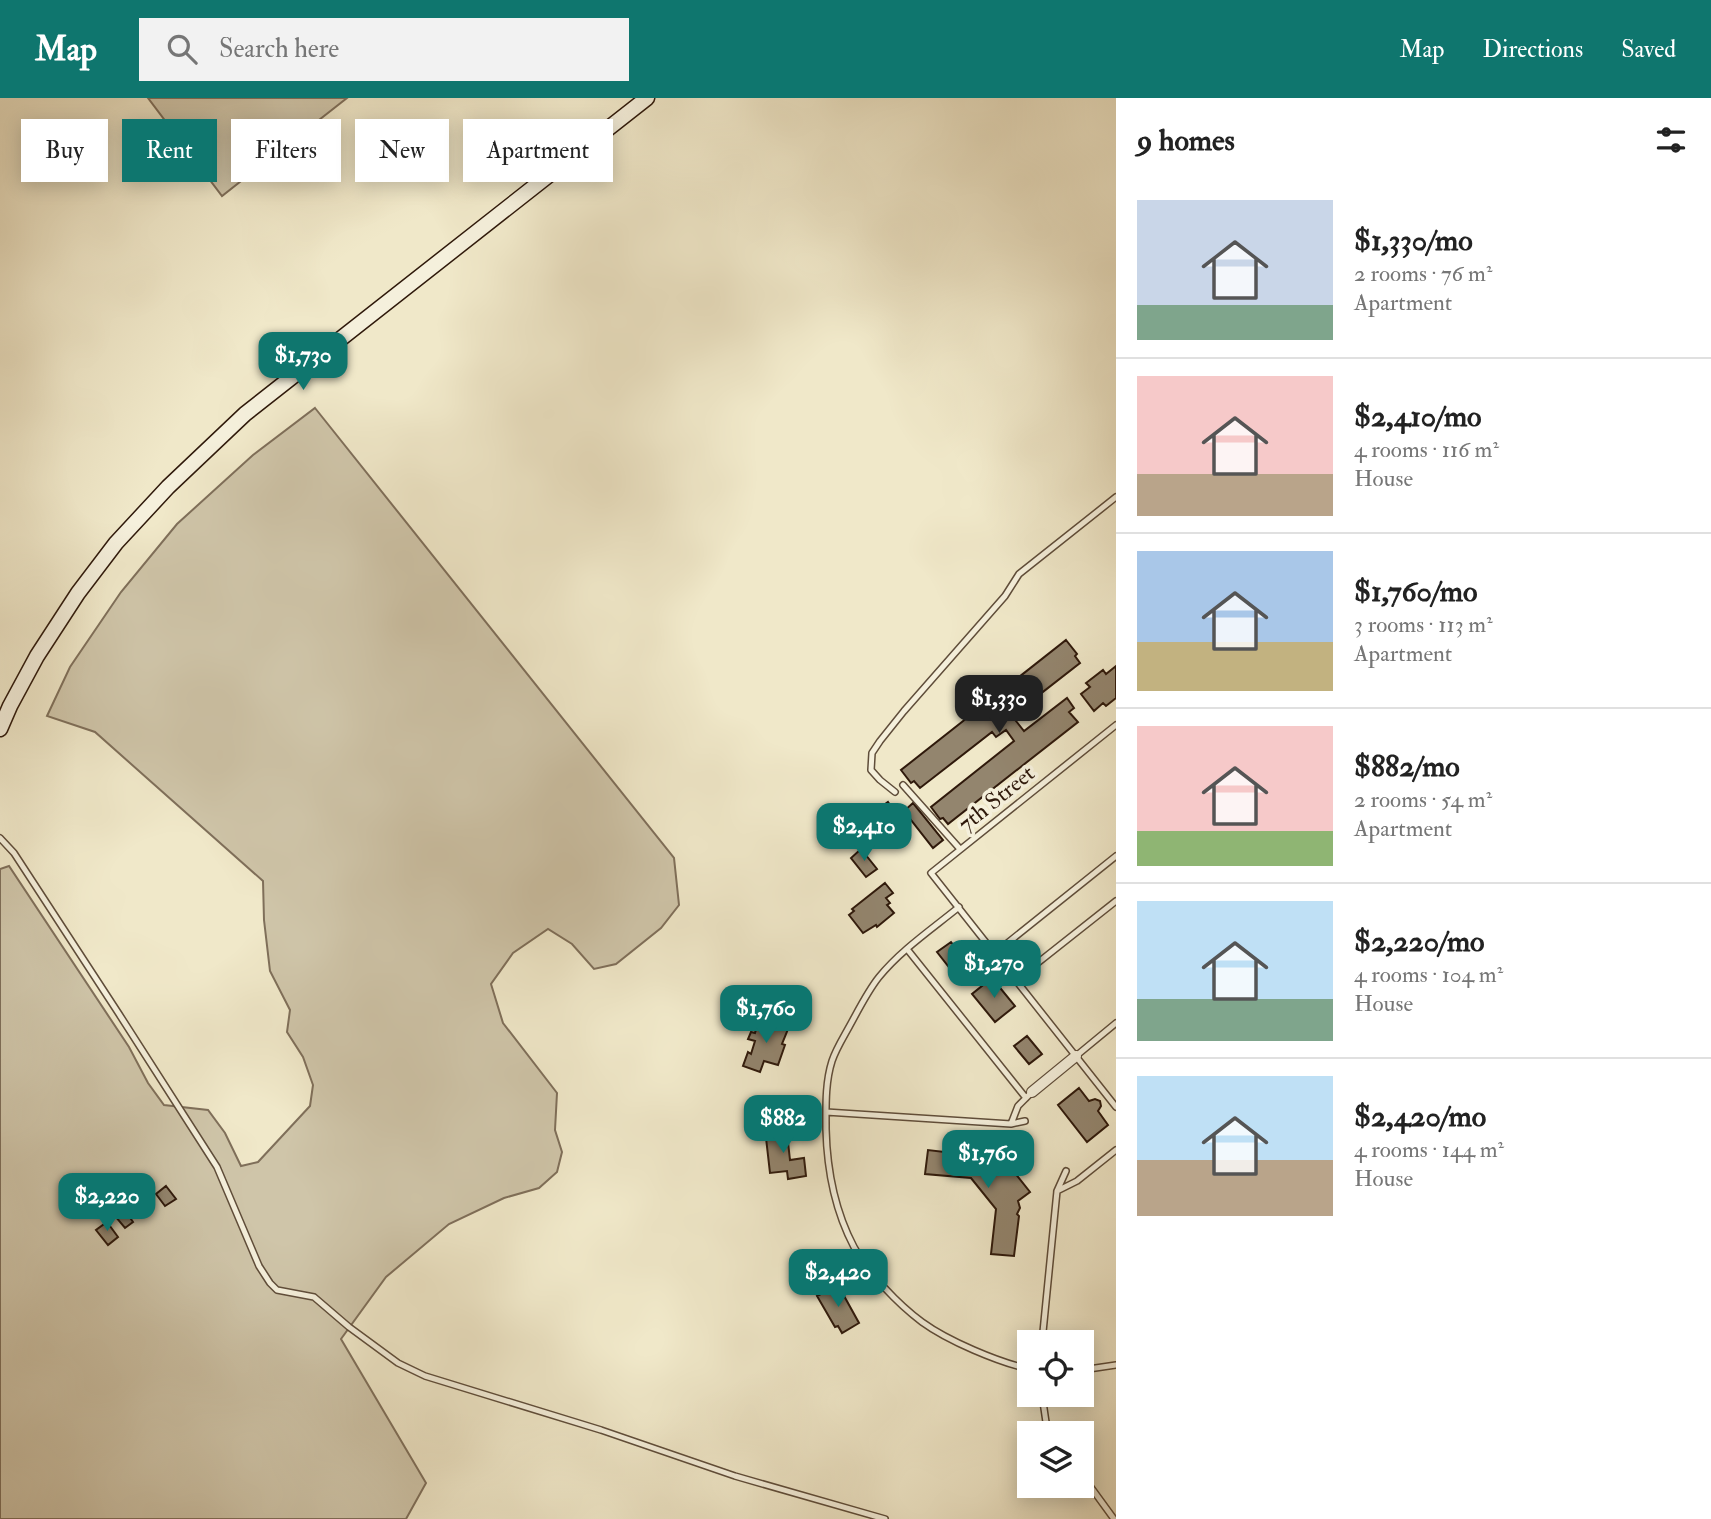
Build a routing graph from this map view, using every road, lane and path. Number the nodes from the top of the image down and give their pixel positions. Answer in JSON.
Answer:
{"nodes":[{"id":1,"x":647,"y":98,"type":"edge"},
{"id":2,"x":1116,"y":497,"type":"edge"},
{"id":3,"x":1116,"y":725,"type":"edge"},
{"id":4,"x":0,"y":729,"type":"edge"},
{"id":5,"x":903,"y":785,"type":"dead end"},
{"id":6,"x":895,"y":792,"type":"dead end"},
{"id":7,"x":0,"y":838,"type":"edge"},
{"id":8,"x":960,"y":849,"type":"junction"},
{"id":9,"x":1116,"y":856,"type":"edge"},
{"id":10,"x":1116,"y":901,"type":"edge"},
{"id":11,"x":958,"y":907,"type":"junction"},
{"id":12,"x":906,"y":949,"type":"junction"},
{"id":13,"x":995,"y":953,"type":"junction"},
{"id":14,"x":1016,"y":980,"type":"junction"},
{"id":15,"x":1116,"y":1023,"type":"edge"},
{"id":16,"x":1076,"y":1056,"type":"junction"},
{"id":17,"x":1029,"y":1095,"type":"junction"},
{"id":18,"x":1116,"y":1107,"type":"edge"},
{"id":19,"x":826,"y":1112,"type":"junction"},
{"id":20,"x":1025,"y":1121,"type":"dead end"},
{"id":21,"x":1012,"y":1124,"type":"junction"},
{"id":22,"x":1116,"y":1150,"type":"edge"},
{"id":23,"x":1066,"y":1171,"type":"dead end"},
{"id":24,"x":1057,"y":1191,"type":"junction"},
{"id":25,"x":1042,"y":1330,"type":"edge"},
{"id":26,"x":1116,"y":1365,"type":"edge"},
{"id":27,"x":1017,"y":1366,"type":"edge"},
{"id":28,"x":1094,"y":1368,"type":"edge"},
{"id":29,"x":1094,"y":1492,"type":"edge"},
{"id":30,"x":885,"y":1519,"type":"edge"},
{"id":31,"x":1114,"y":1519,"type":"edge"}],
"edges":[{"from":1,"to":4,"type":"main road"},
{"from":2,"to":6,"type":"lane"},
{"from":3,"to":8,"type":"lane","name":"7th Street"},
{"from":5,"to":8,"type":"lane"},
{"from":7,"to":30,"type":"lane"},
{"from":8,"to":11,"type":"lane","name":"7th Street"},
{"from":9,"to":13,"type":"lane"},
{"from":10,"to":14,"type":"lane"},
{"from":11,"to":12,"type":"lane"},
{"from":11,"to":13,"type":"lane"},
{"from":12,"to":17,"type":"lane"},
{"from":12,"to":19,"type":"lane"},
{"from":13,"to":14,"type":"lane"},
{"from":14,"to":16,"type":"lane"},
{"from":15,"to":16,"type":"lane"},
{"from":16,"to":17,"type":"street"},
{"from":16,"to":18,"type":"lane"},
{"from":17,"to":21,"type":"lane"},
{"from":19,"to":21,"type":"lane"},
{"from":19,"to":27,"type":"lane"},
{"from":20,"to":21,"type":"lane"},
{"from":22,"to":24,"type":"lane"},
{"from":23,"to":24,"type":"lane"},
{"from":24,"to":25,"type":"lane"},
{"from":26,"to":28,"type":"lane"},
{"from":29,"to":31,"type":"lane"}]}
